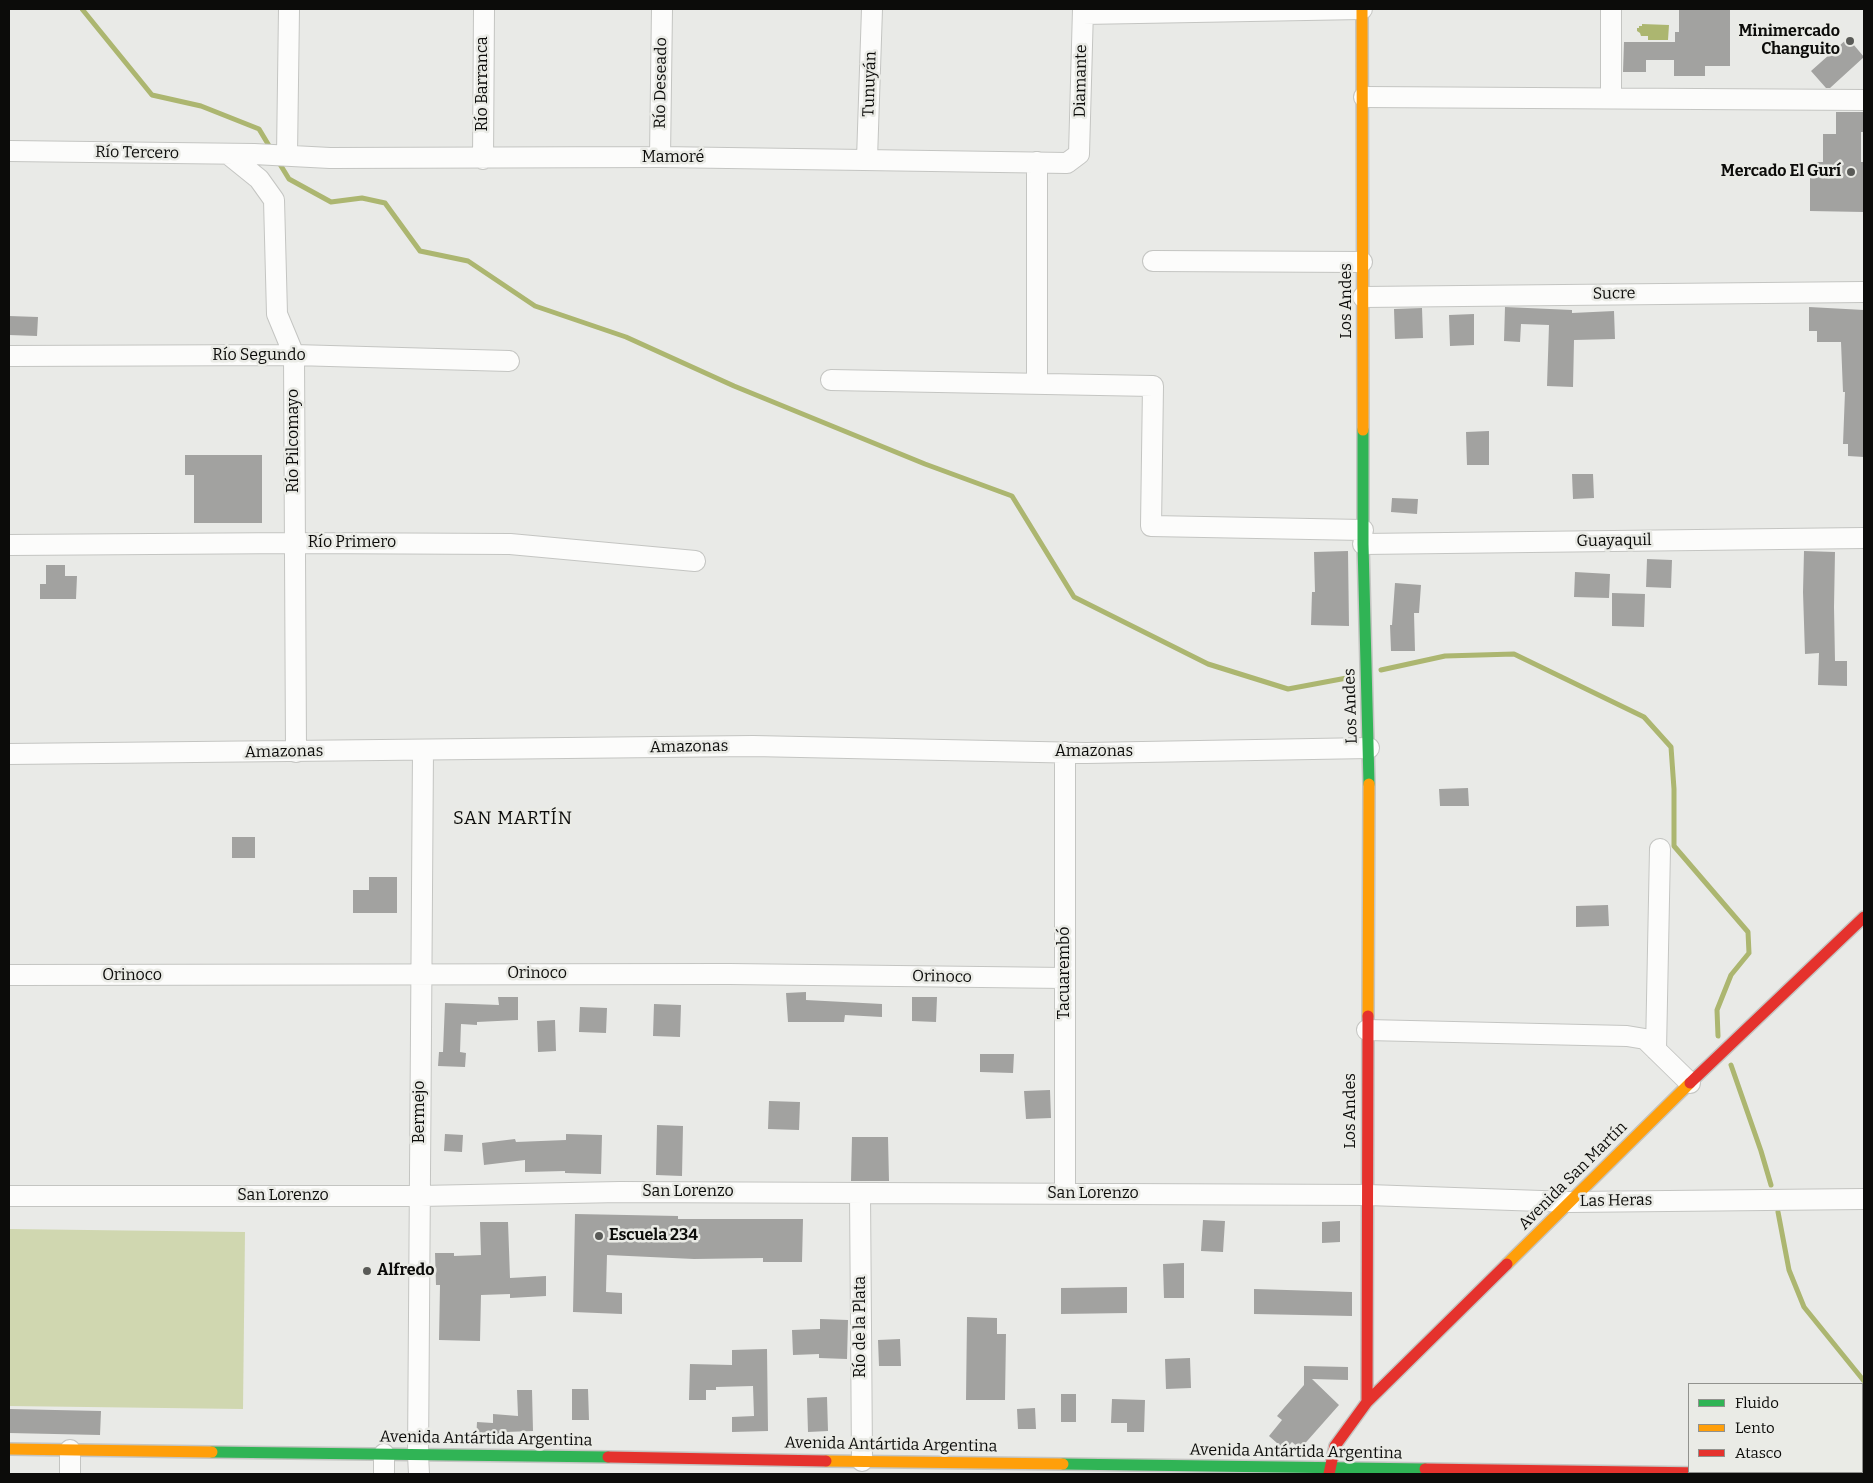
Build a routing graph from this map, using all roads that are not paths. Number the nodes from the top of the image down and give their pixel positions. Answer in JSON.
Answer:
{"nodes":[{"id":1,"x":289,"y":9,"type":"edge"},
{"id":2,"x":484,"y":9,"type":"edge"},
{"id":3,"x":662,"y":9,"type":"edge"},
{"id":4,"x":872,"y":9,"type":"edge"},
{"id":5,"x":1362,"y":9,"type":"edge"},
{"id":6,"x":1611,"y":9,"type":"edge"},
{"id":7,"x":1083,"y":11,"type":"edge"},
{"id":8,"x":1364,"y":97,"type":"junction"},
{"id":9,"x":1611,"y":98,"type":"junction"},
{"id":10,"x":1864,"y":100,"type":"edge"},
{"id":11,"x":9,"y":151,"type":"edge"},
{"id":12,"x":228,"y":154,"type":"junction"},
{"id":13,"x":1079,"y":154,"type":"joint"},
{"id":14,"x":264,"y":155,"type":"joint"},
{"id":15,"x":287,"y":155,"type":"junction"},
{"id":16,"x":660,"y":158,"type":"junction"},
{"id":17,"x":483,"y":159,"type":"junction"},
{"id":18,"x":867,"y":159,"type":"junction"},
{"id":19,"x":1037,"y":162,"type":"junction"},
{"id":20,"x":1153,"y":261,"type":"dead end"},
{"id":21,"x":1362,"y":262,"type":"junction"},
{"id":22,"x":1864,"y":292,"type":"edge"},
{"id":23,"x":1363,"y":297,"type":"junction"},
{"id":24,"x":294,"y":355,"type":"junction"},
{"id":25,"x":9,"y":356,"type":"edge"},
{"id":26,"x":510,"y":361,"type":"dead end"},
{"id":27,"x":831,"y":380,"type":"dead end"},
{"id":28,"x":1037,"y":384,"type":"junction"},
{"id":29,"x":1363,"y":537,"type":"junction"},
{"id":30,"x":1864,"y":538,"type":"edge"},
{"id":31,"x":295,"y":542,"type":"junction"},
{"id":32,"x":9,"y":545,"type":"edge"},
{"id":33,"x":695,"y":561,"type":"dead end"},
{"id":34,"x":1369,"y":748,"type":"junction"},
{"id":35,"x":423,"y":750,"type":"junction"},
{"id":36,"x":296,"y":752,"type":"junction"},
{"id":37,"x":1066,"y":752,"type":"junction"},
{"id":38,"x":9,"y":754,"type":"edge"},
{"id":39,"x":1660,"y":849,"type":"dead end"},
{"id":40,"x":1864,"y":917,"type":"edge"},
{"id":41,"x":422,"y":973,"type":"junction"},
{"id":42,"x":9,"y":975,"type":"edge"},
{"id":43,"x":1065,"y":978,"type":"junction"},
{"id":44,"x":1367,"y":1030,"type":"junction"},
{"id":45,"x":1656,"y":1050,"type":"junction"},
{"id":46,"x":1690,"y":1084,"type":"junction"},
{"id":47,"x":860,"y":1193,"type":"junction"},
{"id":48,"x":1065,"y":1194,"type":"junction"},
{"id":49,"x":1368,"y":1195,"type":"junction"},
{"id":50,"x":9,"y":1196,"type":"edge"},
{"id":51,"x":420,"y":1196,"type":"junction"},
{"id":52,"x":1864,"y":1200,"type":"edge"},
{"id":53,"x":1570,"y":1202,"type":"junction"},
{"id":54,"x":1367,"y":1402,"type":"junction"},
{"id":55,"x":9,"y":1449,"type":"edge"},
{"id":56,"x":70,"y":1450,"type":"junction"},
{"id":57,"x":384,"y":1454,"type":"junction"},
{"id":58,"x":862,"y":1461,"type":"junction"},
{"id":59,"x":419,"y":1465,"type":"edge"},
{"id":60,"x":942,"y":1469,"type":"edge"},
{"id":61,"x":1329,"y":1471,"type":"edge"},
{"id":62,"x":1488,"y":1473,"type":"edge"},
{"id":63,"x":70,"y":1474,"type":"edge"},
{"id":64,"x":384,"y":1474,"type":"edge"},
{"id":65,"x":1773,"y":1474,"type":"edge"}],
"edges":[{"from":1,"to":15,"type":"street"},
{"from":2,"to":17,"type":"street","name":"Río Barranca"},
{"from":3,"to":16,"type":"street","name":"Río Deseado"},
{"from":4,"to":18,"type":"street","name":"Tunuyán"},
{"from":5,"to":7,"type":"street"},
{"from":5,"to":8,"type":"main road","name":"Los Andes"},
{"from":6,"to":9,"type":"street"},
{"from":7,"to":13,"type":"street","name":"Diamante"},
{"from":8,"to":9,"type":"street"},
{"from":8,"to":21,"type":"main road","name":"Los Andes"},
{"from":9,"to":10,"type":"street"},
{"from":11,"to":12,"type":"street","name":"Río Tercero"},
{"from":12,"to":14,"type":"street","name":"Río Tercero"},
{"from":12,"to":24,"type":"street","name":"Río Pilcomayo"},
{"from":13,"to":19,"type":"street","name":"Mamoré"},
{"from":14,"to":15,"type":"street","name":"Mamoré"},
{"from":15,"to":17,"type":"street","name":"Mamoré"},
{"from":16,"to":17,"type":"street","name":"Mamoré"},
{"from":16,"to":18,"type":"street","name":"Mamoré"},
{"from":18,"to":19,"type":"street","name":"Mamoré"},
{"from":19,"to":28,"type":"street"},
{"from":20,"to":21,"type":"street"},
{"from":21,"to":23,"type":"main road","name":"Los Andes"},
{"from":22,"to":23,"type":"street","name":"Sucre"},
{"from":23,"to":29,"type":"main road","name":"Los Andes"},
{"from":24,"to":25,"type":"street","name":"Río Segundo"},
{"from":24,"to":26,"type":"street","name":"Río Segundo"},
{"from":24,"to":31,"type":"street","name":"Río Pilcomayo"},
{"from":27,"to":28,"type":"street"},
{"from":28,"to":29,"type":"street","name":"Guayaquil"},
{"from":29,"to":30,"type":"street","name":"Guayaquil"},
{"from":29,"to":34,"type":"main road","name":"Los Andes"},
{"from":31,"to":32,"type":"street","name":"Río Primero"},
{"from":31,"to":33,"type":"street","name":"Río Primero"},
{"from":31,"to":36,"type":"street","name":"Río Pilcomayo"},
{"from":34,"to":37,"type":"street","name":"Amazonas"},
{"from":34,"to":44,"type":"main road","name":"Los Andes"},
{"from":35,"to":36,"type":"street","name":"Amazonas"},
{"from":35,"to":37,"type":"street","name":"Amazonas"},
{"from":35,"to":41,"type":"street","name":"Bermejo"},
{"from":36,"to":38,"type":"street","name":"Amazonas"},
{"from":37,"to":43,"type":"street","name":"Tacuarembó"},
{"from":39,"to":45,"type":"street"},
{"from":40,"to":46,"type":"main road","name":"Avenida San Martín"},
{"from":41,"to":42,"type":"street","name":"Orinoco"},
{"from":41,"to":43,"type":"street","name":"Orinoco"},
{"from":41,"to":51,"type":"street","name":"Bermejo"},
{"from":43,"to":48,"type":"street","name":"Tacuarembó"},
{"from":44,"to":45,"type":"street"},
{"from":44,"to":49,"type":"main road","name":"Los Andes"},
{"from":45,"to":46,"type":"street"},
{"from":46,"to":53,"type":"main road","name":"Avenida San Martín"},
{"from":47,"to":48,"type":"street","name":"San Lorenzo"},
{"from":47,"to":51,"type":"street","name":"San Lorenzo"},
{"from":47,"to":58,"type":"street","name":"Río de la Plata"},
{"from":48,"to":49,"type":"street","name":"San Lorenzo"},
{"from":49,"to":53,"type":"street","name":"Las Heras"},
{"from":49,"to":54,"type":"main road","name":"Los Andes"},
{"from":50,"to":51,"type":"street","name":"San Lorenzo"},
{"from":51,"to":59,"type":"street","name":"Bermejo"},
{"from":52,"to":53,"type":"street","name":"Las Heras"},
{"from":53,"to":54,"type":"main road","name":"Avenida San Martín"},
{"from":54,"to":61,"type":"main road","name":"Avenida San Martín"},
{"from":55,"to":56,"type":"main road","name":"Avenida Antártida Argentina"},
{"from":56,"to":57,"type":"main road","name":"Avenida Antártida Argentina"},
{"from":56,"to":63,"type":"street"},
{"from":57,"to":59,"type":"main road","name":"Avenida Antártida Argentina"},
{"from":57,"to":64,"type":"street"},
{"from":58,"to":59,"type":"main road","name":"Avenida Antártida Argentina"},
{"from":58,"to":60,"type":"main road","name":"Avenida Antártida Argentina"},
{"from":60,"to":61,"type":"main road","name":"Avenida Antártida Argentina"},
{"from":61,"to":62,"type":"main road","name":"Avenida Antártida Argentina"},
{"from":62,"to":65,"type":"main road","name":"Avenida Antártida Argentina"}]}
